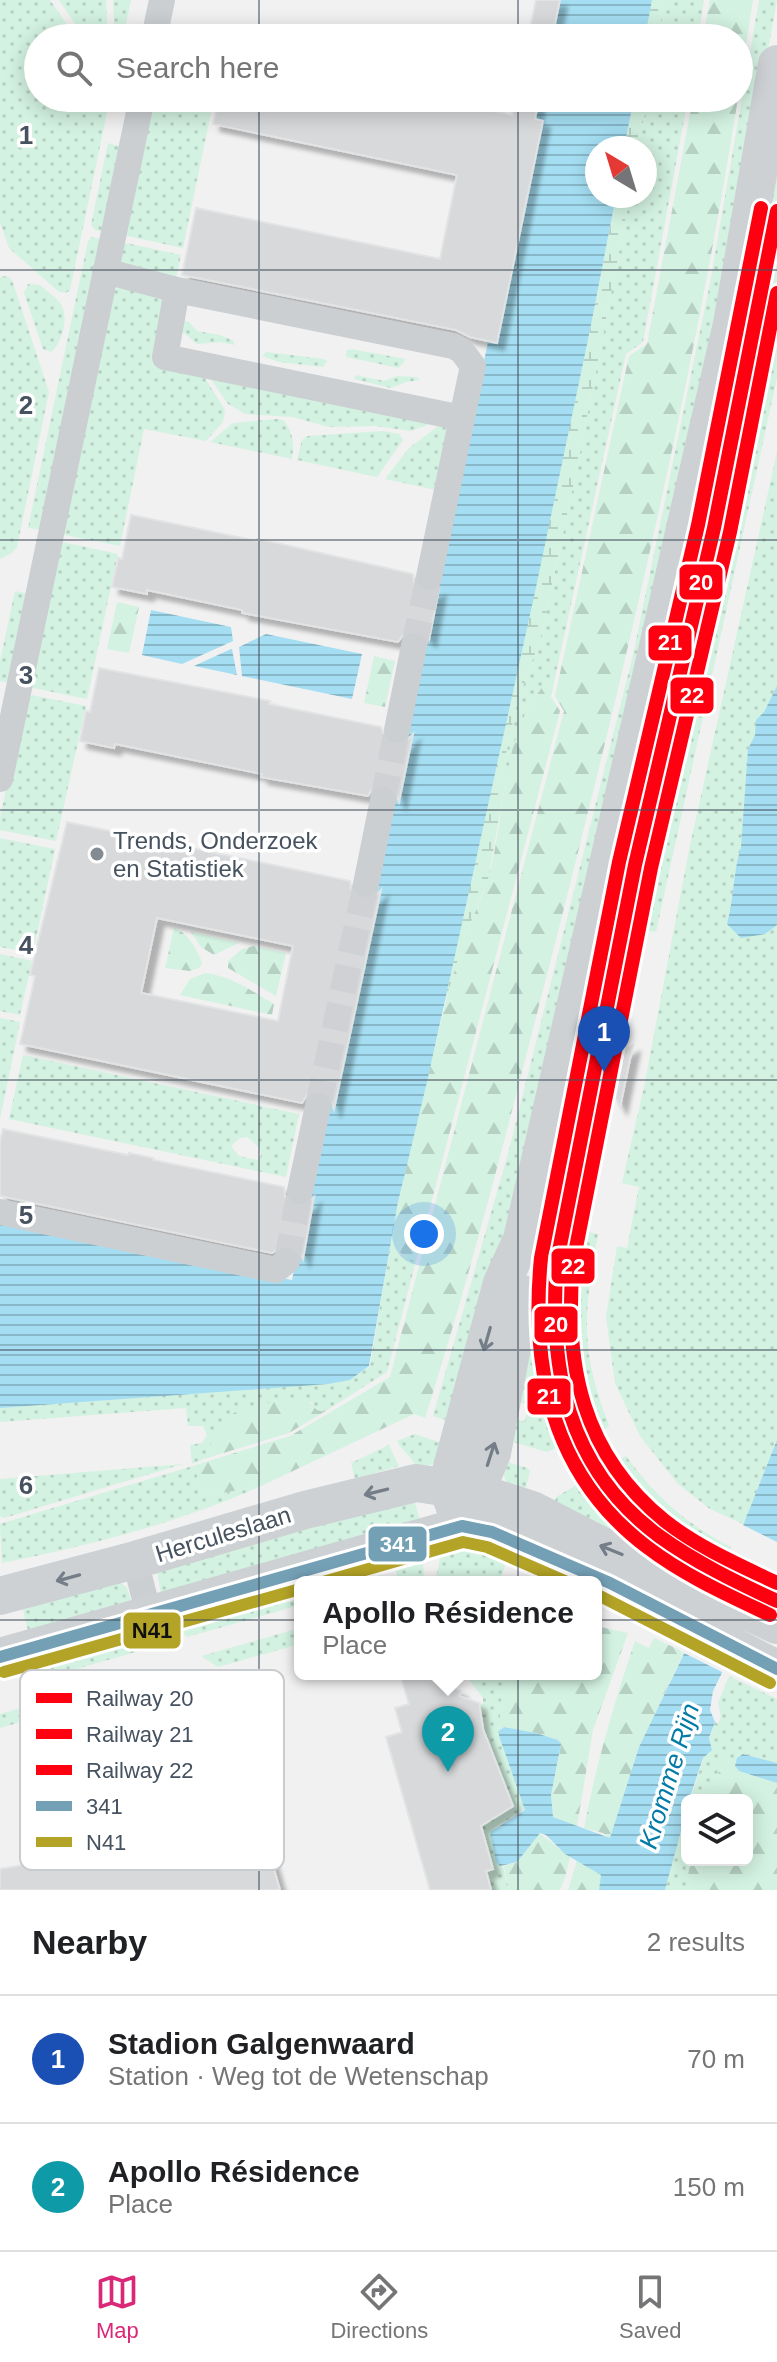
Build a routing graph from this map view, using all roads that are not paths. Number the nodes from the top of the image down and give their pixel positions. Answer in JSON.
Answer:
{"nodes":[{"id":1,"x":162,"y":0,"type":"edge"},
{"id":2,"x":157,"y":24,"type":"edge"},
{"id":3,"x":777,"y":64,"type":"edge"},
{"id":4,"x":139,"y":112,"type":"edge"},
{"id":5,"x":105,"y":271,"type":"junction"},
{"id":6,"x":177,"y":290,"type":"junction"},
{"id":7,"x":462,"y":418,"type":"junction"},
{"id":8,"x":429,"y":577,"type":"tunnel mouth"},
{"id":9,"x":414,"y":646,"type":"tunnel mouth"},
{"id":10,"x":397,"y":730,"type":"tunnel mouth"},
{"id":11,"x":0,"y":779,"type":"edge"},
{"id":12,"x":383,"y":800,"type":"tunnel mouth"},
{"id":13,"x":366,"y":884,"type":"tunnel mouth"},
{"id":14,"x":318,"y":1106,"type":"tunnel mouth"},
{"id":15,"x":300,"y":1191,"type":"tunnel mouth"},
{"id":16,"x":0,"y":1212,"type":"edge"},
{"id":17,"x":287,"y":1261,"type":"dead end"},
{"id":18,"x":461,"y":1501,"type":"junction"},
{"id":19,"x":135,"y":1560,"type":"junction"},
{"id":20,"x":594,"y":1576,"type":"edge"},
{"id":21,"x":602,"y":1580,"type":"edge"},
{"id":22,"x":0,"y":1596,"type":"edge"},
{"id":23,"x":149,"y":1615,"type":"junction"},
{"id":24,"x":771,"y":1622,"type":"edge"},
{"id":25,"x":0,"y":1657,"type":"edge"},
{"id":26,"x":762,"y":1661,"type":"edge"}],
"edges":[{"from":1,"to":2,"type":"street"},
{"from":3,"to":18,"type":"main road"},
{"from":4,"to":5,"type":"street"},
{"from":5,"to":6,"type":"street"},
{"from":5,"to":11,"type":"street"},
{"from":6,"to":7,"type":"street"},
{"from":6,"to":7,"type":"street"},
{"from":7,"to":8,"type":"street"},
{"from":9,"to":10,"type":"street"},
{"from":12,"to":13,"type":"street"},
{"from":14,"to":15,"type":"street"},
{"from":16,"to":17,"type":"street"},
{"from":18,"to":19,"type":"main road","name":"Herculeslaan","one_way":true},
{"from":18,"to":20,"type":"main road"},
{"from":18,"to":23,"type":"main road"},
{"from":24,"to":18,"type":"main road","one_way":true},
{"from":19,"to":22,"type":"main road","name":"Herculeslaan","one_way":true},
{"from":19,"to":23,"type":"street"},
{"from":21,"to":26,"type":"main road"},
{"from":23,"to":25,"type":"main road"}]}
